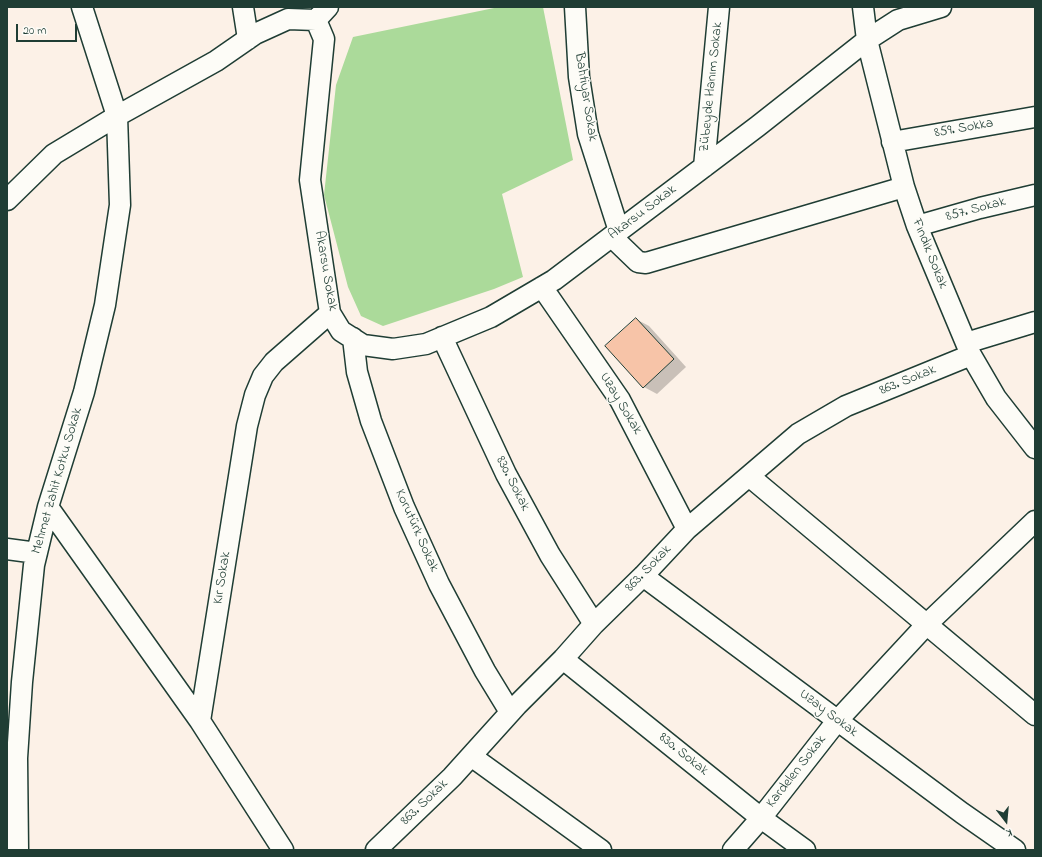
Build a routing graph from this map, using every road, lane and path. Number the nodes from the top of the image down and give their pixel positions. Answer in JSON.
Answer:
{"nodes":[{"id":1,"x":82,"y":7,"type":"edge"},
{"id":2,"x":242,"y":7,"type":"edge"},
{"id":3,"x":566,"y":7,"type":"edge"},
{"id":4,"x":720,"y":7,"type":"edge"},
{"id":5,"x":862,"y":7,"type":"edge"},
{"id":6,"x":941,"y":7,"type":"edge"},
{"id":7,"x":322,"y":14,"type":"edge"},
{"id":8,"x":575,"y":16,"type":"edge"},
{"id":9,"x":248,"y":39,"type":"junction"},
{"id":10,"x":867,"y":40,"type":"junction"},
{"id":11,"x":117,"y":116,"type":"junction"},
{"id":12,"x":1035,"y":117,"type":"edge"},
{"id":13,"x":892,"y":142,"type":"junction"},
{"id":14,"x":704,"y":167,"type":"junction"},
{"id":15,"x":904,"y":187,"type":"junction"},
{"id":16,"x":1035,"y":195,"type":"edge"},
{"id":17,"x":7,"y":200,"type":"edge"},
{"id":18,"x":917,"y":226,"type":"junction"},
{"id":19,"x":615,"y":234,"type":"junction"},
{"id":20,"x":542,"y":287,"type":"junction"},
{"id":21,"x":330,"y":313,"type":"junction"},
{"id":22,"x":1035,"y":322,"type":"edge"},
{"id":23,"x":442,"y":337,"type":"junction"},
{"id":24,"x":353,"y":338,"type":"junction"},
{"id":25,"x":968,"y":349,"type":"junction"},
{"id":26,"x":1035,"y":448,"type":"edge"},
{"id":27,"x":749,"y":476,"type":"junction"},
{"id":28,"x":48,"y":507,"type":"junction"},
{"id":29,"x":1035,"y":521,"type":"edge"},
{"id":30,"x":687,"y":529,"type":"junction"},
{"id":31,"x":7,"y":549,"type":"edge"},
{"id":32,"x":37,"y":553,"type":"junction"},
{"id":33,"x":642,"y":576,"type":"junction"},
{"id":34,"x":594,"y":624,"type":"junction"},
{"id":35,"x":927,"y":624,"type":"junction"},
{"id":36,"x":563,"y":659,"type":"junction"},
{"id":37,"x":22,"y":682,"type":"junction"},
{"id":38,"x":7,"y":698,"type":"edge"},
{"id":39,"x":510,"y":712,"type":"junction"},
{"id":40,"x":1035,"y":715,"type":"edge"},
{"id":41,"x":200,"y":721,"type":"junction"},
{"id":42,"x":837,"y":721,"type":"junction"},
{"id":43,"x":470,"y":756,"type":"junction"},
{"id":44,"x":12,"y":763,"type":"edge"},
{"id":45,"x":761,"y":818,"type":"junction"},
{"id":46,"x":18,"y":850,"type":"edge"},
{"id":47,"x":283,"y":850,"type":"edge"},
{"id":48,"x":376,"y":850,"type":"edge"},
{"id":49,"x":601,"y":850,"type":"edge"},
{"id":50,"x":734,"y":850,"type":"edge"},
{"id":51,"x":805,"y":850,"type":"edge"},
{"id":52,"x":1015,"y":850,"type":"edge"}],
"edges":[{"from":1,"to":11,"type":"street","name":"Mehmet Zahit Kotku Sokak"},
{"from":2,"to":9,"type":"street"},
{"from":3,"to":8,"type":"street"},
{"from":4,"to":14,"type":"street","name":"Zübeyde Hanım Sokak"},
{"from":5,"to":10,"type":"street","name":"Fındık Sokak"},
{"from":6,"to":10,"type":"street","name":"Akarsu Sokak"},
{"from":7,"to":9,"type":"street","name":"Akarsu Sokak"},
{"from":7,"to":21,"type":"street","name":"Akarsu Sokak"},
{"from":8,"to":19,"type":"street","name":"Bahtiyar Sokak"},
{"from":9,"to":11,"type":"street","name":"Akarsu Sokak"},
{"from":10,"to":13,"type":"street","name":"Fındık Sokak"},
{"from":10,"to":14,"type":"street","name":"Akarsu Sokak"},
{"from":11,"to":17,"type":"street","name":"Akarsu Sokak"},
{"from":11,"to":28,"type":"street","name":"Mehmet Zahit Kotku Sokak"},
{"from":12,"to":13,"type":"street","name":"859. Sokka"},
{"from":13,"to":15,"type":"street","name":"Fındık Sokak"},
{"from":14,"to":19,"type":"street","name":"Akarsu Sokak"},
{"from":15,"to":18,"type":"street","name":"Fındık Sokak"},
{"from":15,"to":19,"type":"street"},
{"from":16,"to":18,"type":"street","name":"857. Sokak"},
{"from":18,"to":25,"type":"street","name":"Fındık Sokak"},
{"from":19,"to":20,"type":"street","name":"Akarsu Sokak"},
{"from":20,"to":23,"type":"street","name":"Akarsu Sokak"},
{"from":20,"to":30,"type":"street","name":"Uzay Sokak"},
{"from":21,"to":24,"type":"street","name":"Akarsu Sokak"},
{"from":21,"to":41,"type":"street","name":"Kır Sokak"},
{"from":22,"to":25,"type":"street","name":"863. Sokak"},
{"from":23,"to":24,"type":"street","name":"Akarsu Sokak"},
{"from":23,"to":34,"type":"street","name":"830. Sokak"},
{"from":24,"to":39,"type":"street","name":"Korutürk Sokak"},
{"from":25,"to":26,"type":"street","name":"Fındık Sokak"},
{"from":25,"to":27,"type":"street","name":"863. Sokak"},
{"from":27,"to":30,"type":"street","name":"863. Sokak"},
{"from":27,"to":35,"type":"street"},
{"from":28,"to":32,"type":"street","name":"Mehmet Zahit Kotku Sokak"},
{"from":28,"to":41,"type":"street"},
{"from":29,"to":35,"type":"street","name":"Kardelen Sokak"},
{"from":30,"to":33,"type":"street","name":"863. Sokak"},
{"from":31,"to":32,"type":"street"},
{"from":32,"to":37,"type":"street","name":"Mehmet Zahit Kotku Sokak"},
{"from":33,"to":34,"type":"street","name":"863. Sokak"},
{"from":33,"to":42,"type":"street","name":"Uzay Sokak"},
{"from":34,"to":36,"type":"street","name":"863. Sokak"},
{"from":35,"to":40,"type":"street"},
{"from":35,"to":42,"type":"street","name":"Kardelen Sokak"},
{"from":36,"to":39,"type":"street","name":"863. Sokak"},
{"from":36,"to":45,"type":"street","name":"830. Sokak"},
{"from":37,"to":38,"type":"street"},
{"from":37,"to":44,"type":"street","name":"Mehmet Zahit Kotku Sokak"},
{"from":39,"to":43,"type":"street","name":"863. Sokak"},
{"from":41,"to":47,"type":"street"},
{"from":42,"to":45,"type":"street","name":"Kardelen Sokak"},
{"from":42,"to":52,"type":"street","name":"Uzay Sokak"},
{"from":43,"to":48,"type":"street","name":"863. Sokak"},
{"from":43,"to":49,"type":"street"},
{"from":44,"to":46,"type":"street","name":"Mehmet Zahit Kotku Sokak"},
{"from":45,"to":50,"type":"street","name":"Kardelen Sokak"},
{"from":45,"to":51,"type":"street","name":"830. Sokak"}]}
